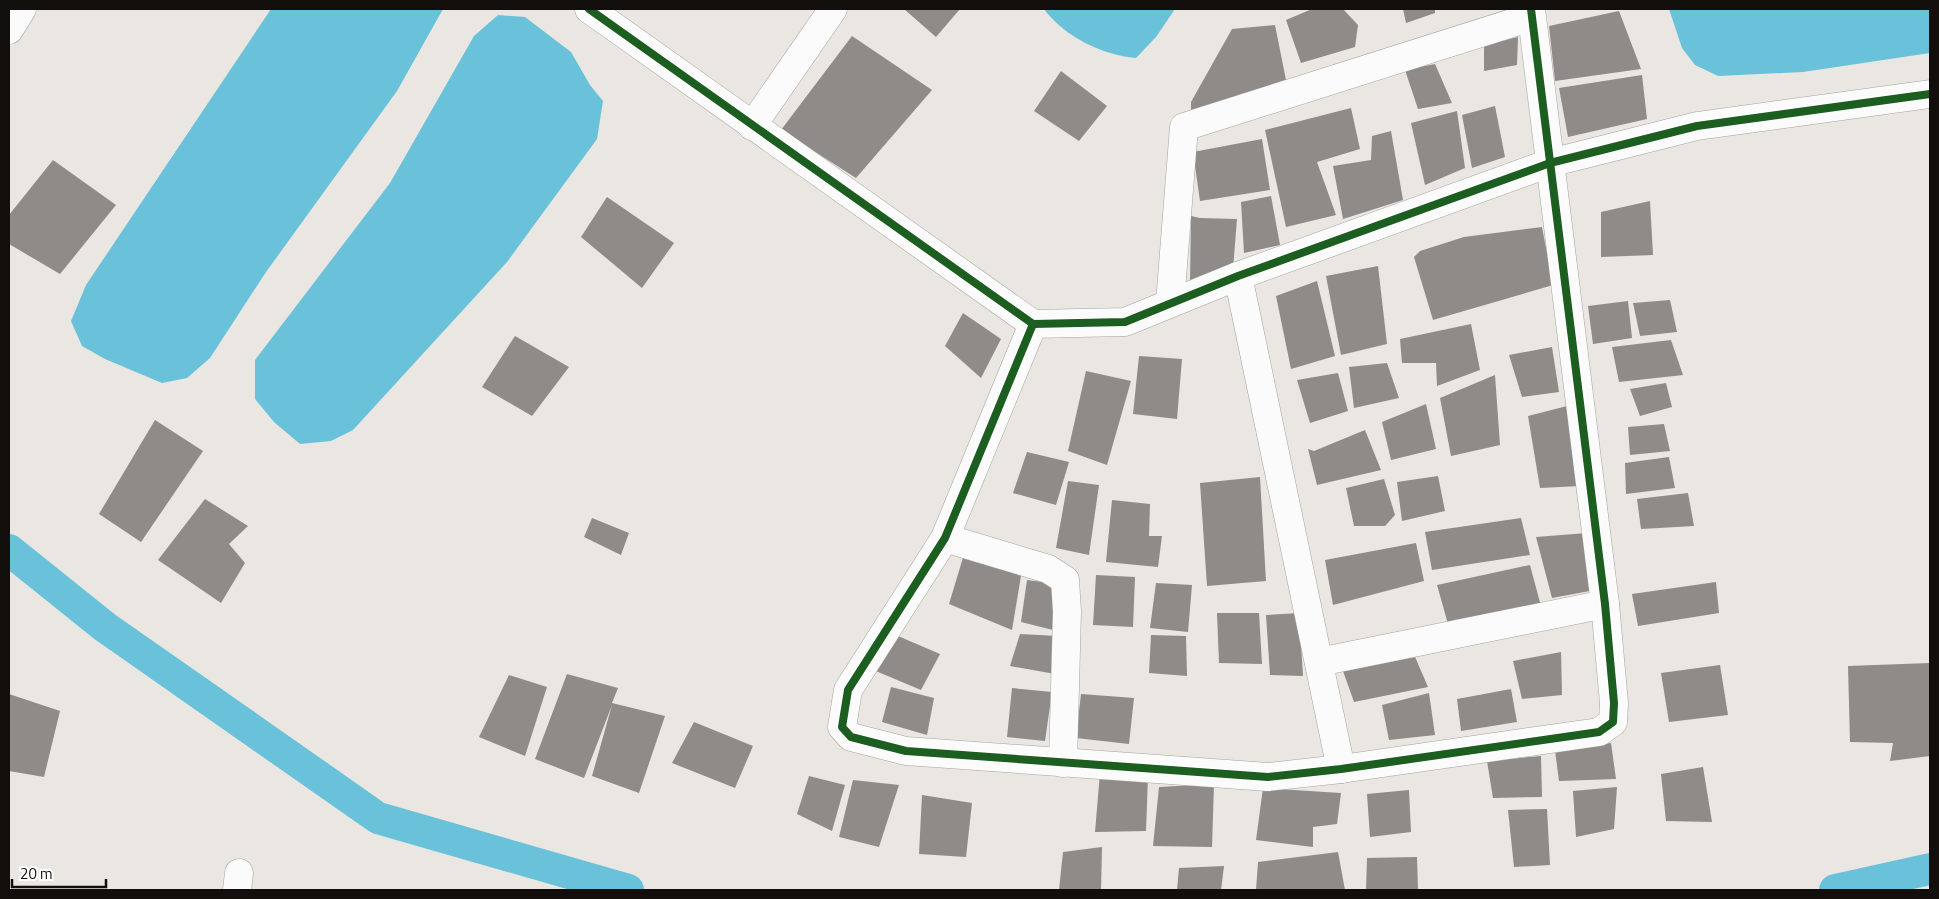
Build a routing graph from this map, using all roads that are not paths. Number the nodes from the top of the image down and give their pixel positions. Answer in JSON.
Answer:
{"nodes":[{"id":1,"x":22,"y":9,"type":"edge"},
{"id":2,"x":589,"y":9,"type":"edge"},
{"id":3,"x":832,"y":9,"type":"edge"},
{"id":4,"x":1531,"y":13,"type":"edge"},
{"id":5,"x":9,"y":30,"type":"edge"},
{"id":6,"x":1930,"y":94,"type":"edge"},
{"id":7,"x":752,"y":126,"type":"junction"},
{"id":8,"x":1550,"y":163,"type":"junction"},
{"id":9,"x":1238,"y":276,"type":"junction"},
{"id":10,"x":1170,"y":303,"type":"junction"},
{"id":11,"x":1033,"y":324,"type":"junction"},
{"id":12,"x":945,"y":538,"type":"junction"},
{"id":13,"x":1605,"y":604,"type":"junction"},
{"id":14,"x":1319,"y":662,"type":"junction"},
{"id":15,"x":1063,"y":763,"type":"junction"},
{"id":16,"x":1341,"y":769,"type":"junction"}],
"edges":[{"from":1,"to":5,"type":"street"},
{"from":2,"to":7,"type":"street"},
{"from":3,"to":7,"type":"street"},
{"from":4,"to":8,"type":"street"},
{"from":4,"to":10,"type":"street"},
{"from":6,"to":8,"type":"street"},
{"from":7,"to":11,"type":"street"},
{"from":8,"to":9,"type":"street"},
{"from":8,"to":13,"type":"street"},
{"from":9,"to":10,"type":"street"},
{"from":9,"to":14,"type":"street"},
{"from":10,"to":11,"type":"street"},
{"from":11,"to":12,"type":"street"},
{"from":12,"to":15,"type":"street"},
{"from":12,"to":15,"type":"street"},
{"from":13,"to":14,"type":"street"},
{"from":13,"to":16,"type":"street"},
{"from":14,"to":16,"type":"street"},
{"from":15,"to":16,"type":"street"}]}
